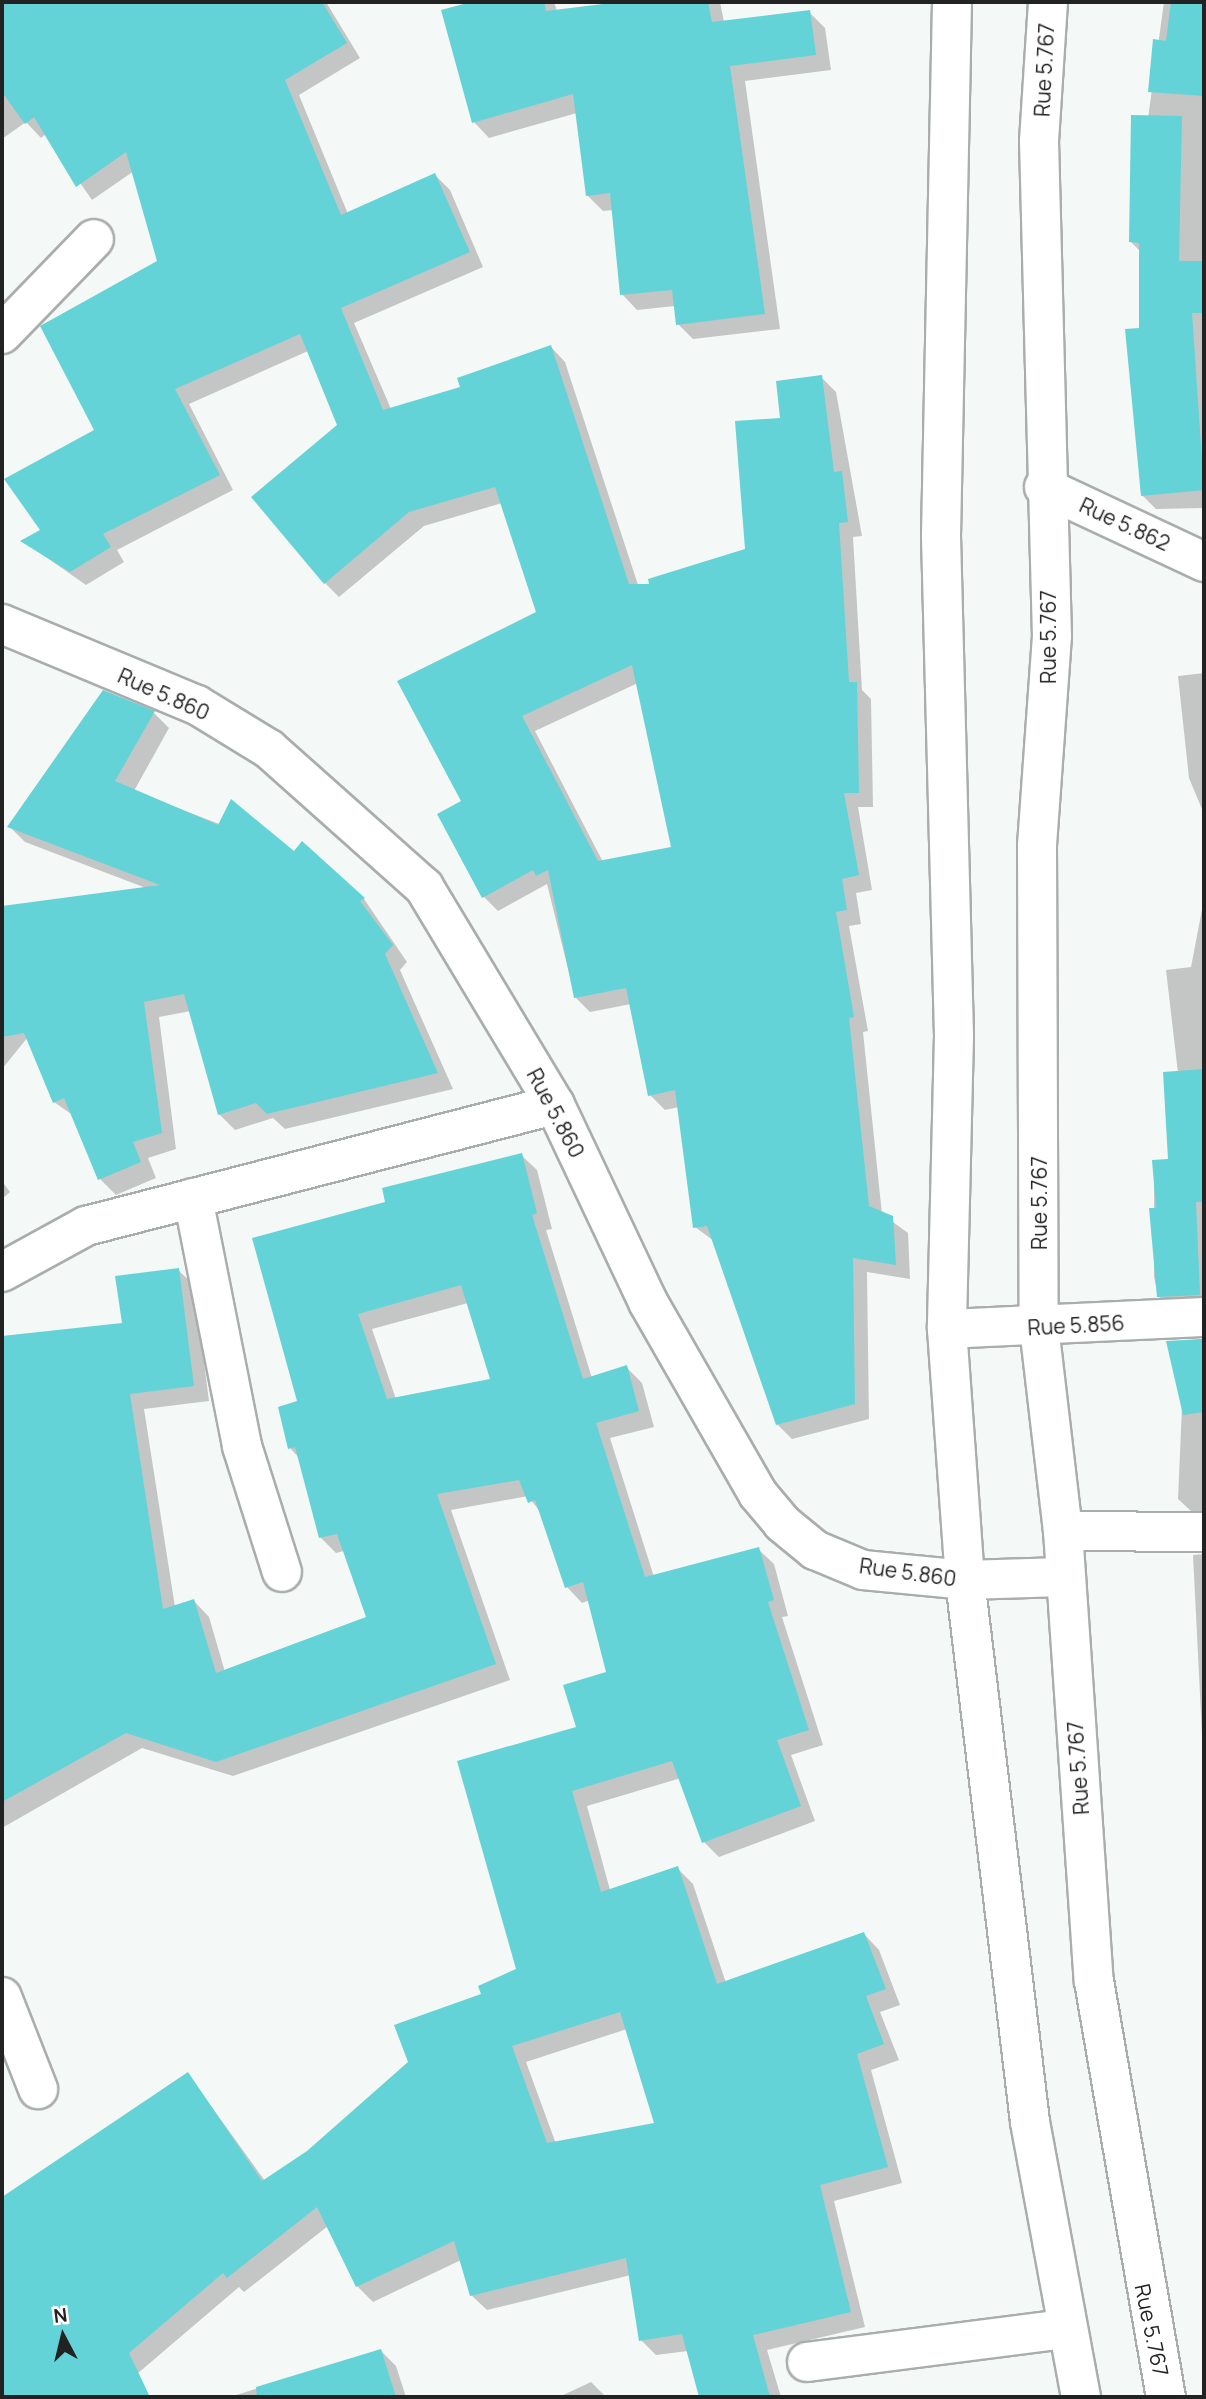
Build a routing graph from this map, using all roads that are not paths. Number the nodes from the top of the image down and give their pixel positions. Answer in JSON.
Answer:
{"nodes":[{"id":1,"x":952,"y":2,"type":"edge"},
{"id":2,"x":1048,"y":2,"type":"edge"},
{"id":3,"x":93,"y":239,"type":"dead end"},
{"id":4,"x":2,"y":334,"type":"edge"},
{"id":5,"x":1044,"y":487,"type":"junction"},
{"id":6,"x":1204,"y":562,"type":"edge"},
{"id":7,"x":2,"y":624,"type":"edge"},
{"id":8,"x":555,"y":1105,"type":"junction"},
{"id":9,"x":193,"y":1198,"type":"junction"},
{"id":10,"x":2,"y":1272,"type":"edge"},
{"id":11,"x":1204,"y":1317,"type":"edge"},
{"id":12,"x":1039,"y":1327,"type":"junction"},
{"id":13,"x":947,"y":1329,"type":"junction"},
{"id":14,"x":1063,"y":1531,"type":"junction"},
{"id":15,"x":1204,"y":1532,"type":"edge"},
{"id":16,"x":282,"y":1572,"type":"dead end"},
{"id":17,"x":1063,"y":1577,"type":"junction"},
{"id":18,"x":965,"y":1580,"type":"junction"},
{"id":19,"x":2,"y":1997,"type":"edge"},
{"id":20,"x":38,"y":2089,"type":"dead end"},
{"id":21,"x":1066,"y":2329,"type":"junction"},
{"id":22,"x":807,"y":2362,"type":"dead end"},
{"id":23,"x":1081,"y":2397,"type":"edge"},
{"id":24,"x":1166,"y":2397,"type":"edge"}],
"edges":[{"from":1,"to":13,"type":"main road"},
{"from":2,"to":5,"type":"main road","name":"Rue 5.767"},
{"from":3,"to":4,"type":"main road"},
{"from":5,"to":6,"type":"main road","name":"Rue 5.862"},
{"from":5,"to":12,"type":"main road","name":"Rue 5.767"},
{"from":7,"to":8,"type":"main road","name":"Rue 5.860"},
{"from":8,"to":9,"type":"main road"},
{"from":8,"to":18,"type":"main road","name":"Rue 5.860"},
{"from":9,"to":10,"type":"main road"},
{"from":9,"to":16,"type":"main road"},
{"from":11,"to":12,"type":"main road","name":"Rue 5.856"},
{"from":12,"to":13,"type":"main road","name":"Rue 5.856"},
{"from":12,"to":14,"type":"main road","name":"Rue 5.767"},
{"from":13,"to":18,"type":"main road"},
{"from":14,"to":15,"type":"main road"},
{"from":14,"to":17,"type":"main road","name":"Rue 5.767"},
{"from":17,"to":18,"type":"main road","name":"Rue 5.860"},
{"from":17,"to":24,"type":"main road","name":"Rue 5.767"},
{"from":18,"to":21,"type":"main road"},
{"from":19,"to":20,"type":"main road"},
{"from":21,"to":22,"type":"main road"},
{"from":21,"to":23,"type":"main road"}]}
